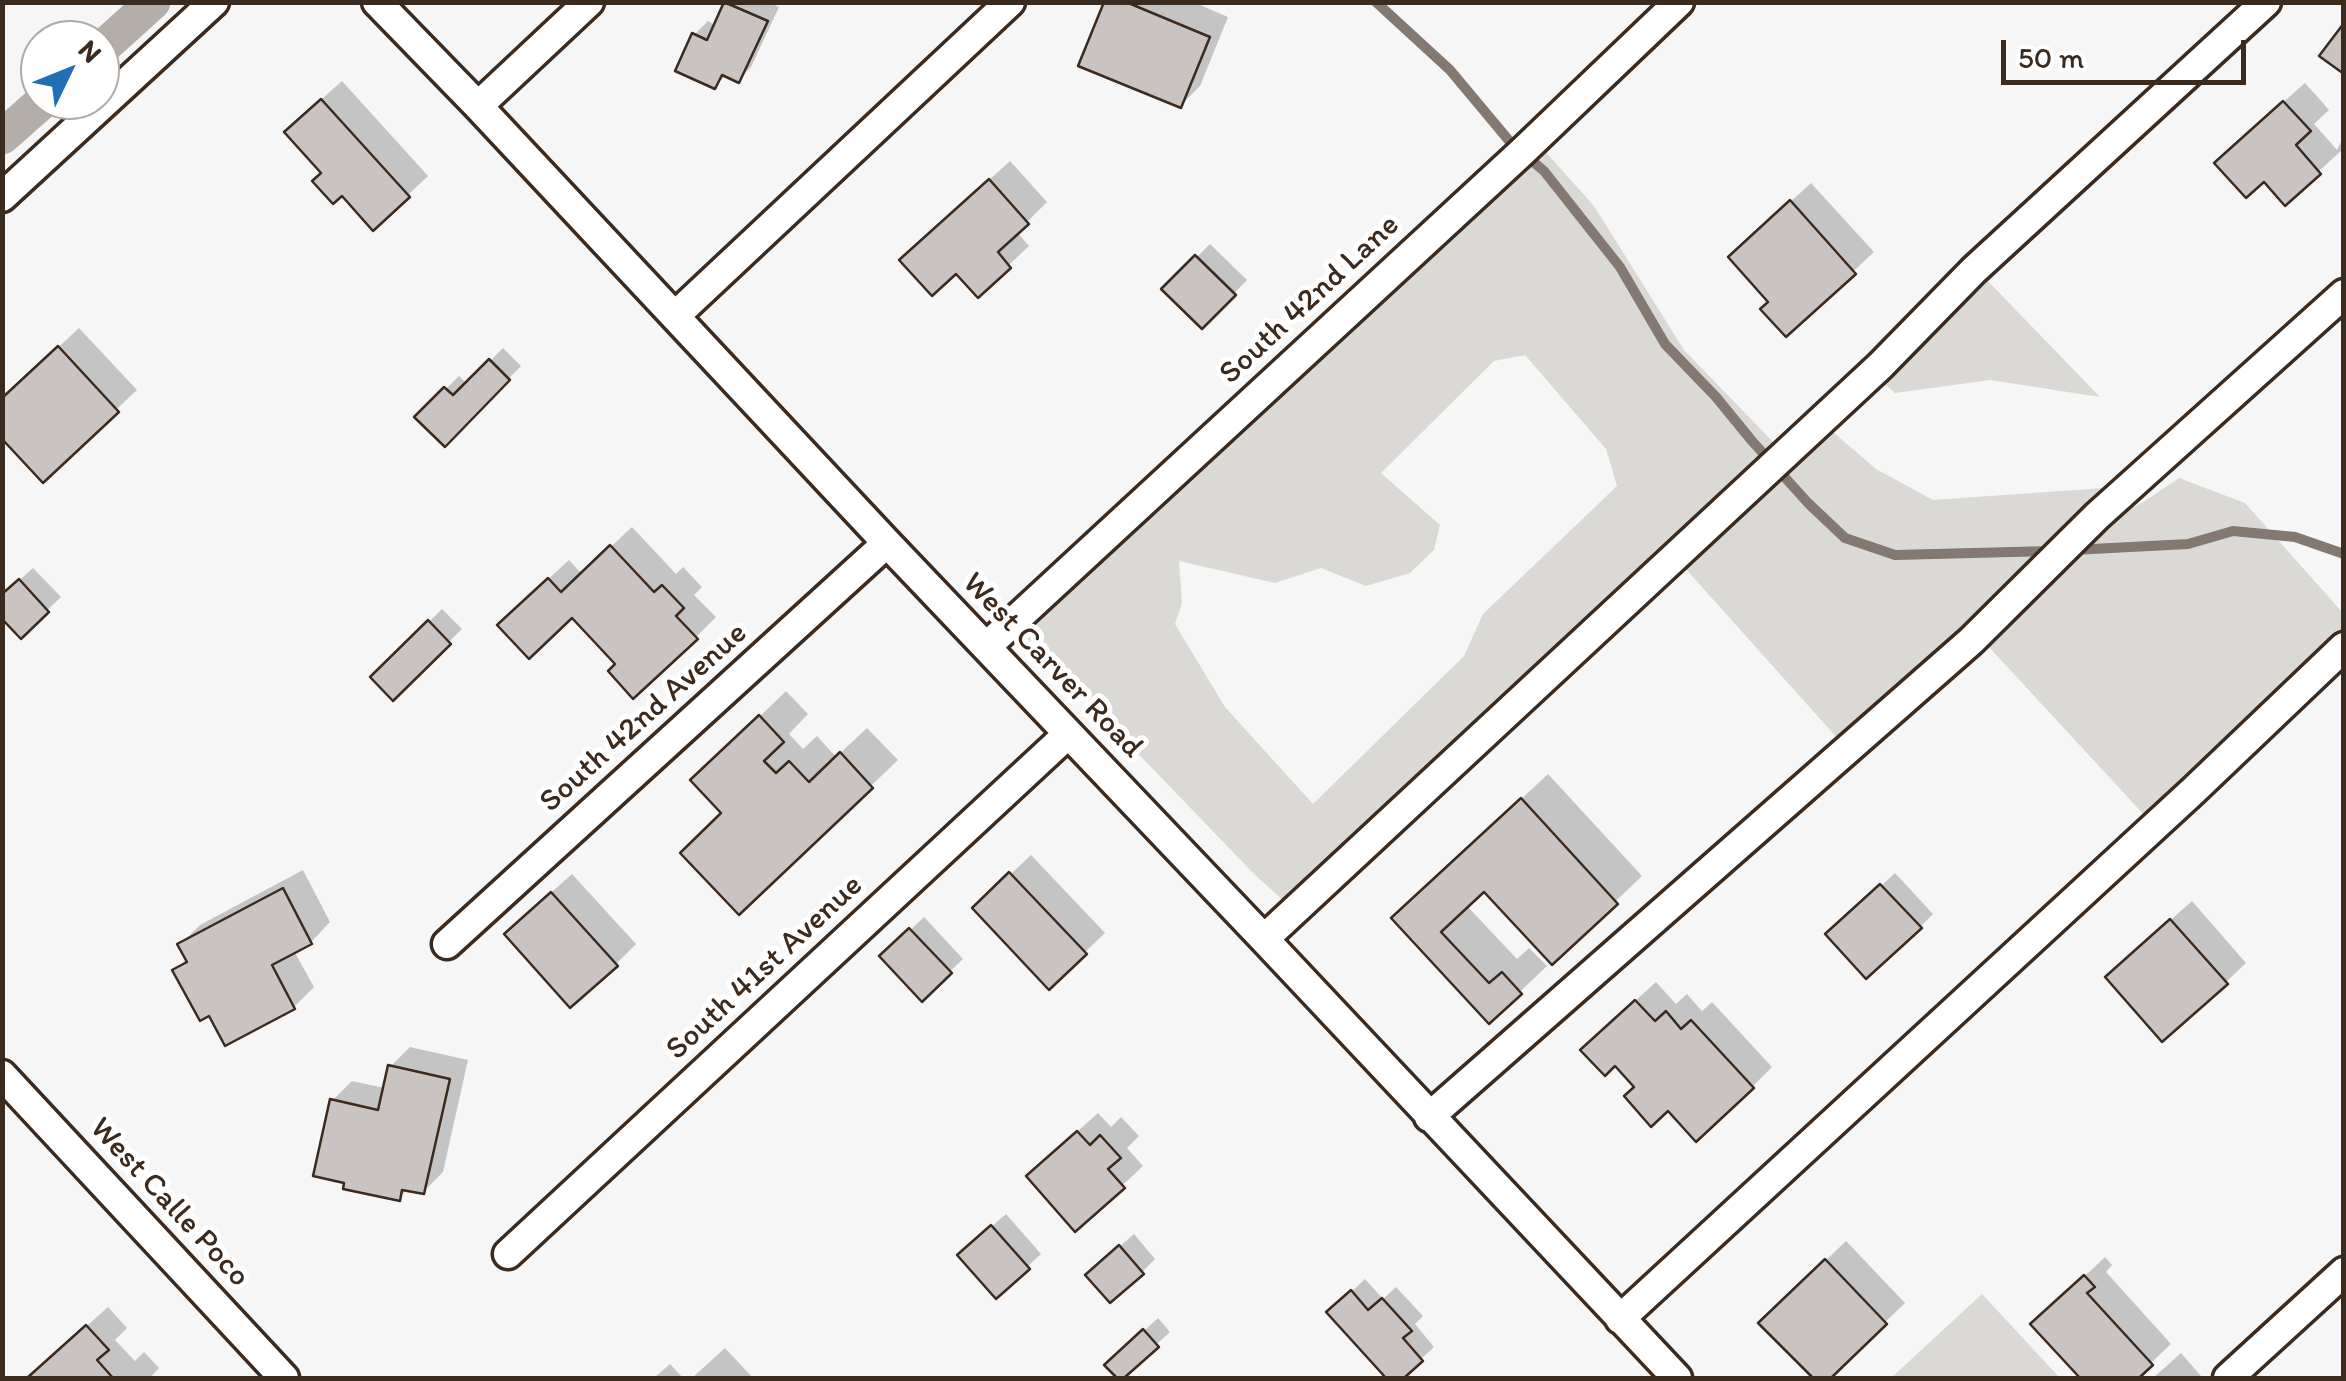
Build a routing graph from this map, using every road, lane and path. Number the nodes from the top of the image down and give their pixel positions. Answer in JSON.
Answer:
{"nodes":[{"id":1,"x":214,"y":2,"type":"edge"},
{"id":2,"x":378,"y":2,"type":"edge"},
{"id":3,"x":589,"y":2,"type":"edge"},
{"id":4,"x":1010,"y":2,"type":"edge"},
{"id":5,"x":1679,"y":2,"type":"edge"},
{"id":6,"x":2266,"y":2,"type":"edge"},
{"id":7,"x":478,"y":106,"type":"junction"},
{"id":8,"x":2,"y":198,"type":"edge"},
{"id":9,"x":2344,"y":294,"type":"edge"},
{"id":10,"x":675,"y":316,"type":"junction"},
{"id":11,"x":887,"y":543,"type":"junction"},
{"id":12,"x":986,"y":647,"type":"junction"},
{"id":13,"x":2344,"y":647,"type":"edge"},
{"id":14,"x":1068,"y":734,"type":"junction"},
{"id":15,"x":1264,"y":939,"type":"junction"},
{"id":16,"x":447,"y":944,"type":"dead end"},
{"id":17,"x":2,"y":1074,"type":"edge"},
{"id":18,"x":1429,"y":1117,"type":"junction"},
{"id":19,"x":508,"y":1254,"type":"dead end"},
{"id":20,"x":2344,"y":1272,"type":"edge"},
{"id":21,"x":1620,"y":1319,"type":"junction"},
{"id":22,"x":284,"y":1378,"type":"edge"},
{"id":23,"x":1676,"y":1378,"type":"edge"},
{"id":24,"x":2228,"y":1378,"type":"edge"}],
"edges":[{"from":1,"to":8,"type":"street"},
{"from":2,"to":7,"type":"street","name":"West Carver Road"},
{"from":3,"to":7,"type":"street"},
{"from":4,"to":10,"type":"street"},
{"from":5,"to":12,"type":"street","name":"South 42nd Lane"},
{"from":6,"to":15,"type":"street"},
{"from":7,"to":10,"type":"street","name":"West Carver Road"},
{"from":9,"to":18,"type":"street"},
{"from":10,"to":11,"type":"street","name":"West Carver Road"},
{"from":11,"to":12,"type":"street","name":"West Carver Road"},
{"from":11,"to":16,"type":"street","name":"South 42nd Avenue"},
{"from":12,"to":14,"type":"street","name":"West Carver Road"},
{"from":13,"to":21,"type":"street"},
{"from":14,"to":15,"type":"street","name":"West Carver Road"},
{"from":14,"to":19,"type":"street","name":"South 41st Avenue"},
{"from":15,"to":18,"type":"street","name":"West Carver Road"},
{"from":17,"to":22,"type":"street","name":"West Calle Poco"},
{"from":18,"to":21,"type":"street","name":"West Carver Road"},
{"from":20,"to":24,"type":"street"},
{"from":21,"to":23,"type":"street","name":"West Carver Road"}]}
